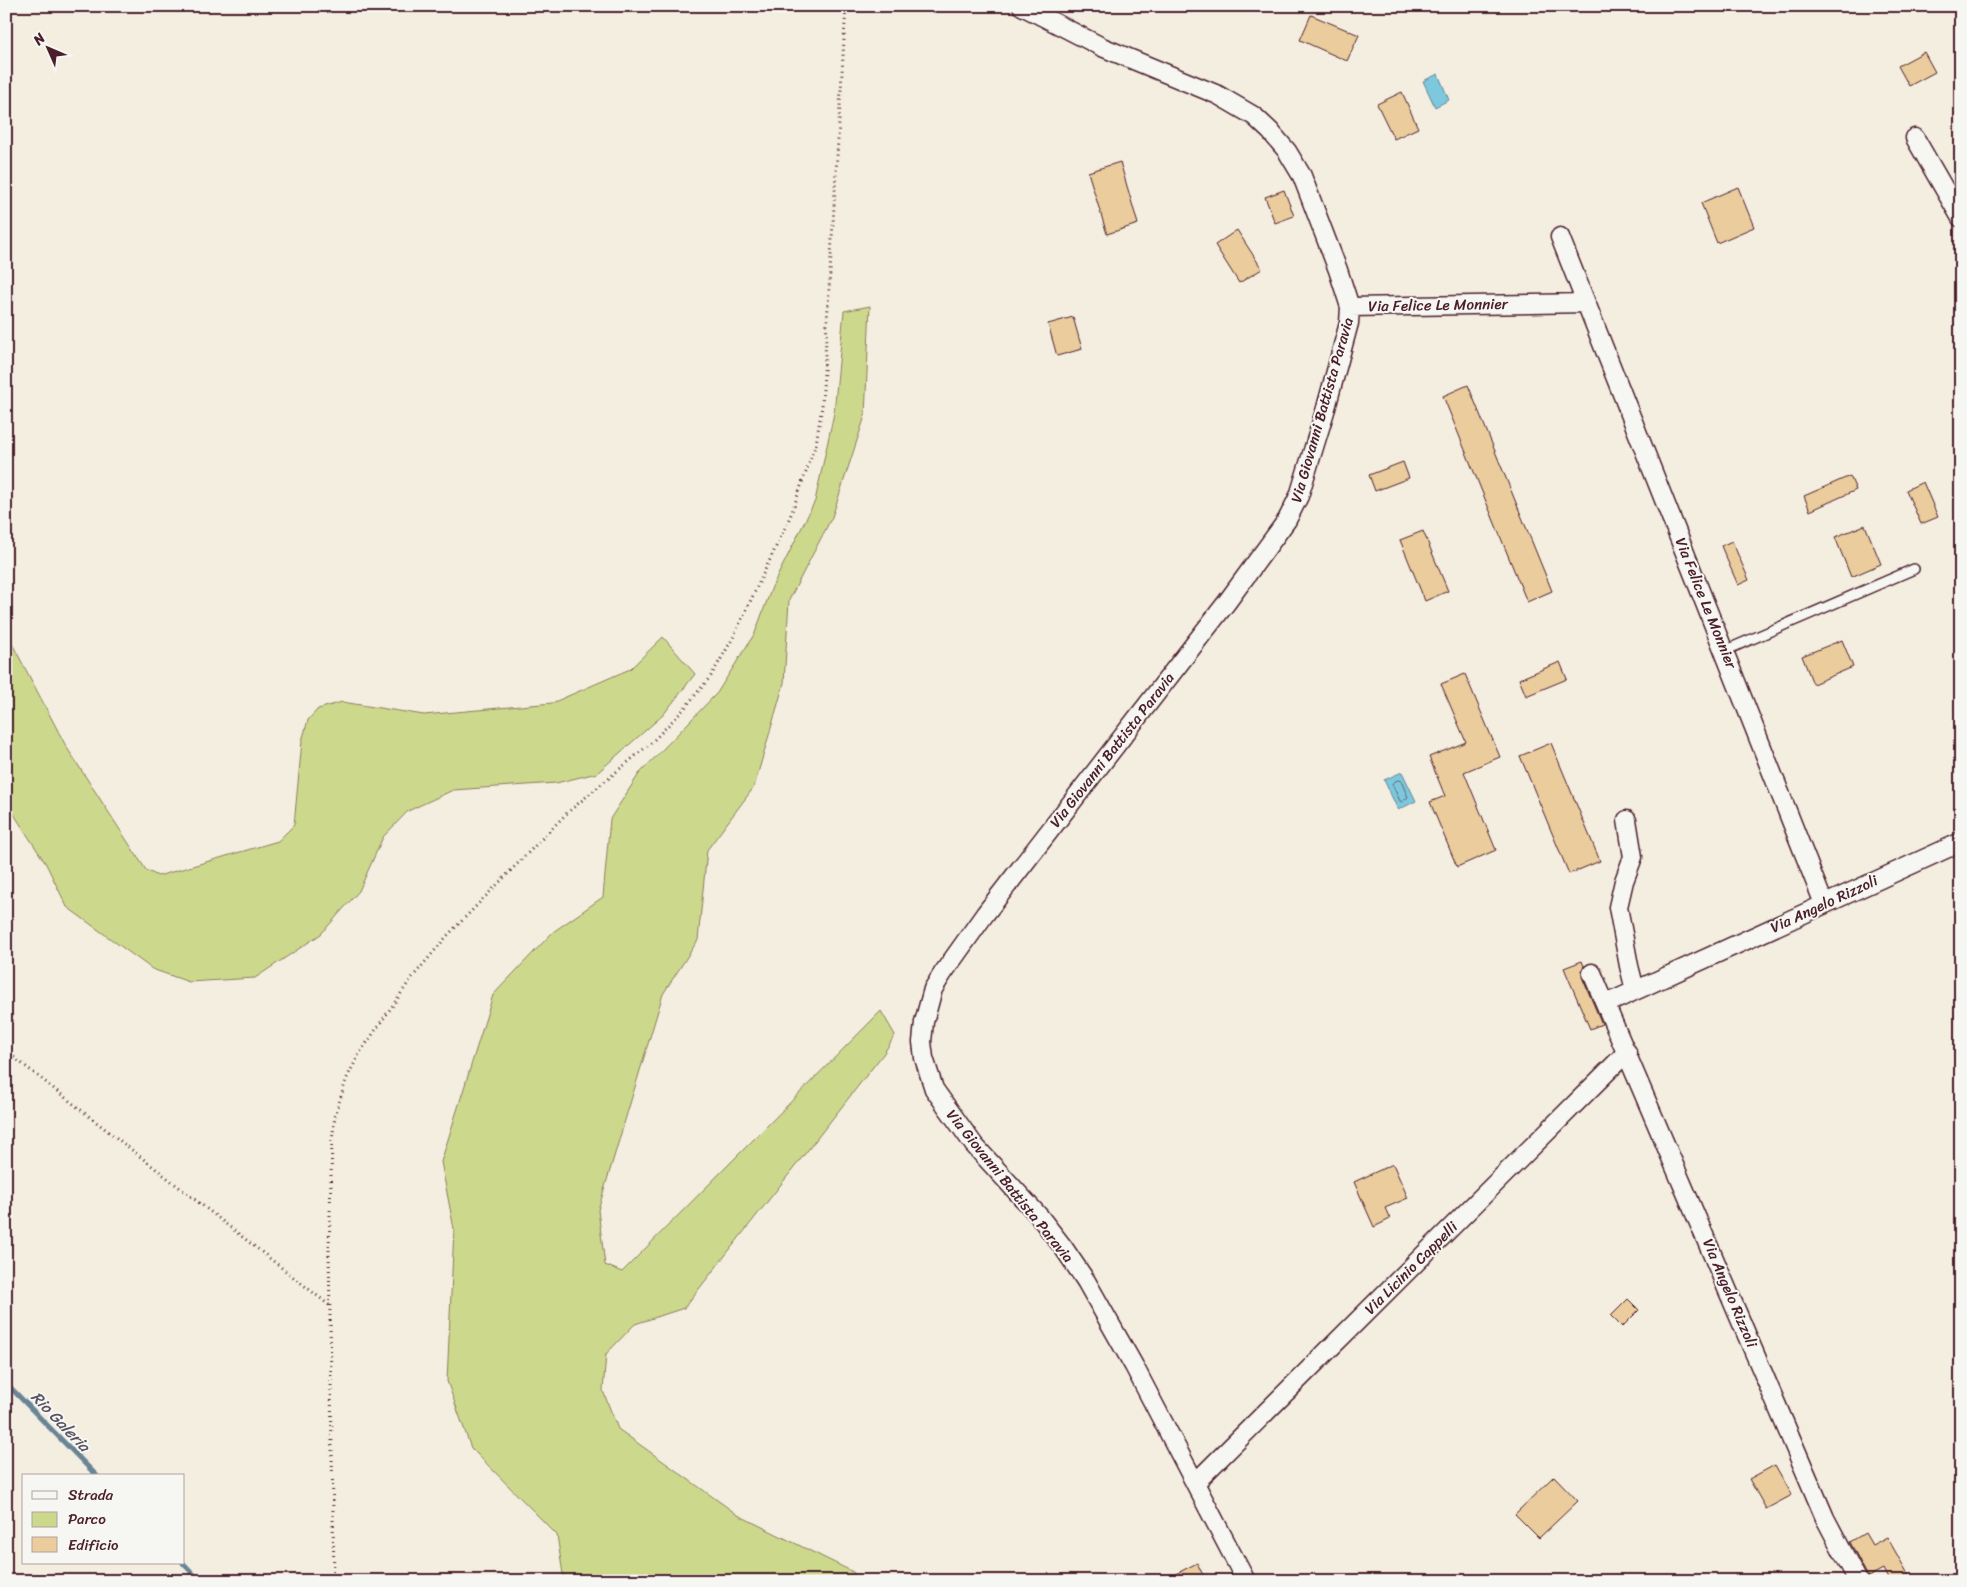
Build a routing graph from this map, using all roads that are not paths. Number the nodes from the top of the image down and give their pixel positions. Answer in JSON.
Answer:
{"nodes":[{"id":1,"x":1022,"y":6,"type":"edge"},
{"id":2,"x":1915,"y":138,"type":"dead end"},
{"id":3,"x":1961,"y":218,"type":"edge"},
{"id":4,"x":1560,"y":237,"type":"dead end"},
{"id":5,"x":1586,"y":303,"type":"junction"},
{"id":6,"x":1350,"y":307,"type":"junction"},
{"id":7,"x":1914,"y":569,"type":"dead end"},
{"id":8,"x":1724,"y":651,"type":"junction"},
{"id":9,"x":1627,"y":820,"type":"dead end"},
{"id":10,"x":1961,"y":842,"type":"edge"},
{"id":11,"x":1824,"y":904,"type":"junction"},
{"id":12,"x":1592,"y":973,"type":"dead end"},
{"id":13,"x":1635,"y":990,"type":"junction"},
{"id":14,"x":1606,"y":1004,"type":"junction"},
{"id":15,"x":1627,"y":1052,"type":"junction"},
{"id":16,"x":1195,"y":1483,"type":"junction"},
{"id":17,"x":1246,"y":1581,"type":"edge"},
{"id":18,"x":1858,"y":1581,"type":"edge"}],
"edges":[{"from":1,"to":6,"type":"street","name":"Via Giovanni Battista Paravia"},
{"from":2,"to":3,"type":"street"},
{"from":4,"to":5,"type":"street","name":"Via Felice Le Monnier"},
{"from":5,"to":6,"type":"street","name":"Via Felice Le Monnier"},
{"from":5,"to":8,"type":"street","name":"Via Felice Le Monnier"},
{"from":6,"to":16,"type":"street","name":"Via Giovanni Battista Paravia"},
{"from":7,"to":8,"type":"lane"},
{"from":8,"to":11,"type":"street","name":"Via Felice Le Monnier"},
{"from":9,"to":13,"type":"street"},
{"from":10,"to":11,"type":"street","name":"Via Angelo Rizzoli"},
{"from":11,"to":13,"type":"street","name":"Via Angelo Rizzoli"},
{"from":12,"to":14,"type":"street","name":"Via Angelo Rizzoli"},
{"from":13,"to":14,"type":"street","name":"Via Angelo Rizzoli"},
{"from":14,"to":15,"type":"street","name":"Via Angelo Rizzoli"},
{"from":15,"to":16,"type":"street","name":"Via Licinio Cappelli"},
{"from":15,"to":18,"type":"street","name":"Via Angelo Rizzoli"},
{"from":16,"to":17,"type":"street","name":"Via Giovanni Battista Paravia"}]}
